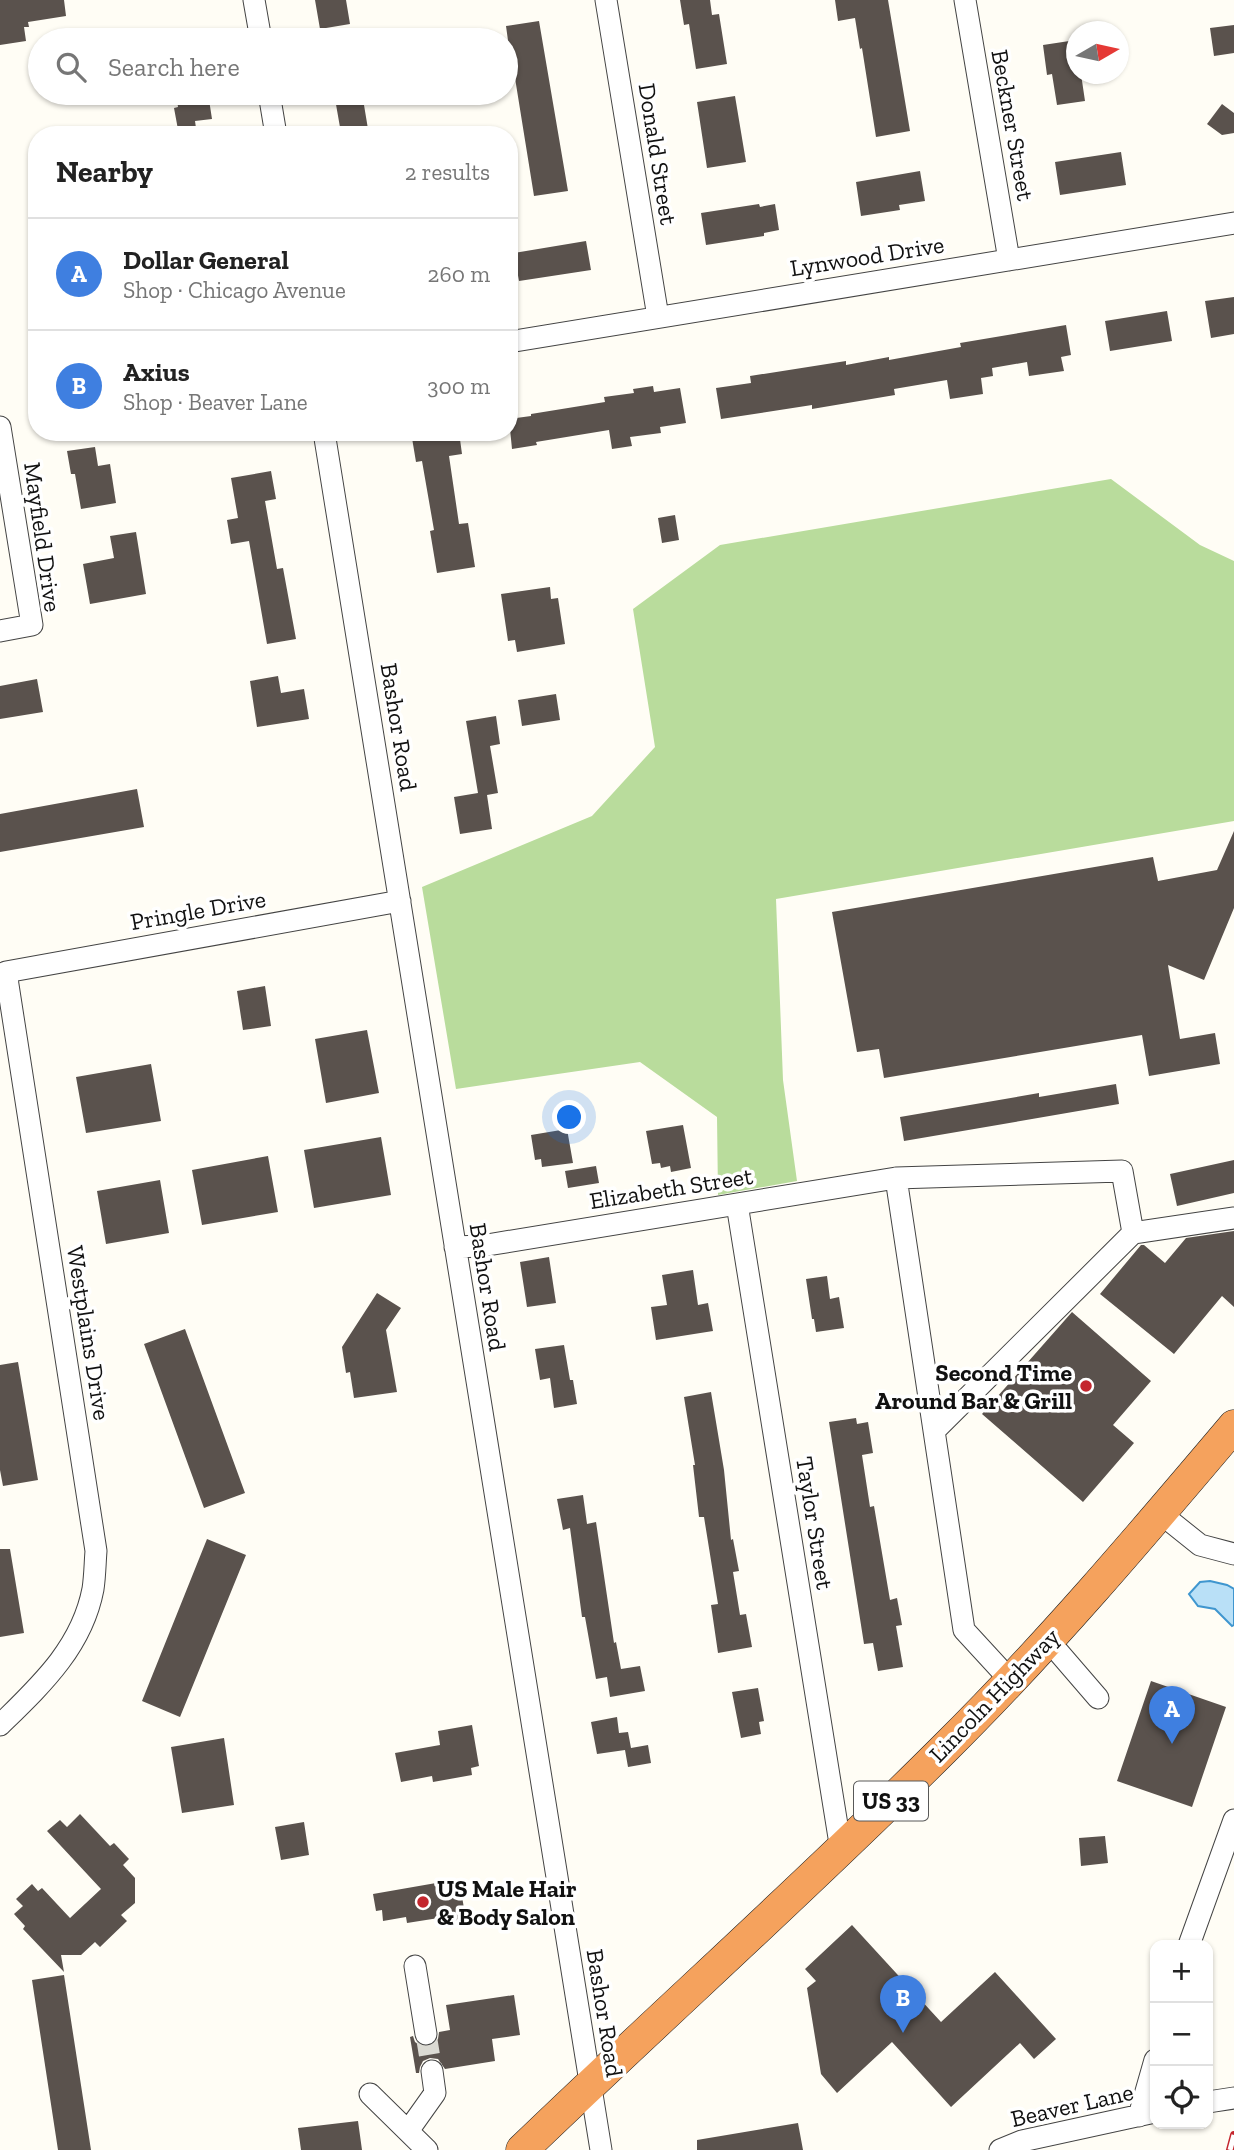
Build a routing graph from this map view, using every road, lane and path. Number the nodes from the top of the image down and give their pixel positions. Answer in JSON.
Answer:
{"nodes":[{"id":1,"x":254,"y":0,"type":"edge"},
{"id":2,"x":606,"y":0,"type":"edge"},
{"id":3,"x":965,"y":0,"type":"edge"},
{"id":4,"x":259,"y":28,"type":"edge"},
{"id":5,"x":271,"y":105,"type":"edge"},
{"id":6,"x":274,"y":126,"type":"edge"},
{"id":7,"x":1234,"y":223,"type":"edge"},
{"id":8,"x":1009,"y":260,"type":"junction"},
{"id":9,"x":658,"y":317,"type":"junction"},
{"id":10,"x":518,"y":340,"type":"edge"},
{"id":11,"x":0,"y":427,"type":"edge"},
{"id":12,"x":325,"y":441,"type":"edge"},
{"id":13,"x":0,"y":631,"type":"edge"},
{"id":14,"x":400,"y":901,"type":"junction"},
{"id":15,"x":6,"y":972,"type":"joint"},
{"id":16,"x":896,"y":1178,"type":"junction"},
{"id":17,"x":737,"y":1204,"type":"junction"},
{"id":18,"x":1234,"y":1217,"type":"edge"},
{"id":19,"x":1133,"y":1233,"type":"junction"},
{"id":20,"x":455,"y":1247,"type":"junction"},
{"id":21,"x":1234,"y":1426,"type":"edge"},
{"id":22,"x":934,"y":1431,"type":"junction"},
{"id":23,"x":1160,"y":1513,"type":"junction"},
{"id":24,"x":1234,"y":1554,"type":"edge"},
{"id":25,"x":1048,"y":1640,"type":"junction"},
{"id":26,"x":1010,"y":1680,"type":"junction"},
{"id":27,"x":1098,"y":1698,"type":"dead end"},
{"id":28,"x":0,"y":1725,"type":"edge"},
{"id":29,"x":1234,"y":1820,"type":"edge"},
{"id":30,"x":841,"y":1850,"type":"junction"},
{"id":31,"x":1191,"y":1940,"type":"edge"},
{"id":32,"x":415,"y":1966,"type":"dead end"},
{"id":33,"x":426,"y":2034,"type":"tunnel mouth"},
{"id":34,"x":1154,"y":2066,"type":"edge"},
{"id":35,"x":432,"y":2071,"type":"tunnel mouth"},
{"id":36,"x":590,"y":2085,"type":"junction"},
{"id":37,"x":370,"y":2094,"type":"dead end"},
{"id":38,"x":1234,"y":2098,"type":"edge"},
{"id":39,"x":1213,"y":2101,"type":"edge"},
{"id":40,"x":1147,"y":2114,"type":"edge"},
{"id":41,"x":408,"y":2131,"type":"junction"},
{"id":42,"x":428,"y":2150,"type":"edge"},
{"id":43,"x":522,"y":2150,"type":"edge"},
{"id":44,"x":601,"y":2150,"type":"edge"},
{"id":45,"x":1000,"y":2150,"type":"edge"}],
"edges":[{"from":1,"to":4,"type":"street"},
{"from":2,"to":9,"type":"street","name":"Donald Street"},
{"from":3,"to":8,"type":"street","name":"Beckner Street"},
{"from":5,"to":6,"type":"street"},
{"from":7,"to":8,"type":"street","name":"Lynwood Drive"},
{"from":8,"to":9,"type":"street","name":"Lynwood Drive"},
{"from":9,"to":10,"type":"street","name":"Lynwood Drive"},
{"from":11,"to":13,"type":"street","name":"Mayfield Drive"},
{"from":12,"to":14,"type":"street","name":"Bashor Road"},
{"from":14,"to":15,"type":"street","name":"Pringle Drive"},
{"from":14,"to":20,"type":"street","name":"Bashor Road"},
{"from":15,"to":28,"type":"street","name":"Westplains Drive"},
{"from":16,"to":17,"type":"street","name":"Elizabeth Street"},
{"from":16,"to":19,"type":"street","name":"Elizabeth Street"},
{"from":16,"to":22,"type":"street"},
{"from":17,"to":20,"type":"street","name":"Elizabeth Street"},
{"from":17,"to":30,"type":"street","name":"Taylor Street"},
{"from":18,"to":19,"type":"street"},
{"from":19,"to":22,"type":"street"},
{"from":20,"to":36,"type":"street","name":"Bashor Road"},
{"from":21,"to":23,"type":"highway","name":"Lincoln Highway","number":"US 33"},
{"from":22,"to":26,"type":"street"},
{"from":23,"to":24,"type":"street"},
{"from":23,"to":25,"type":"highway","name":"Lincoln Highway","number":"US 33"},
{"from":25,"to":26,"type":"highway","name":"Lincoln Highway","number":"US 33"},
{"from":25,"to":27,"type":"street"},
{"from":26,"to":30,"type":"highway","name":"Lincoln Highway","number":"US 33"},
{"from":29,"to":31,"type":"street"},
{"from":30,"to":36,"type":"highway","name":"Lincoln Highway","number":"US 33"},
{"from":32,"to":33,"type":"street"},
{"from":34,"to":40,"type":"street"},
{"from":35,"to":41,"type":"street"},
{"from":36,"to":43,"type":"highway","name":"Lincoln Highway","number":"US 33"},
{"from":36,"to":44,"type":"street","name":"Bashor Road"},
{"from":37,"to":41,"type":"street"},
{"from":38,"to":39,"type":"street"},
{"from":40,"to":45,"type":"street","name":"Beaver Lane"},
{"from":41,"to":42,"type":"street"}]}
